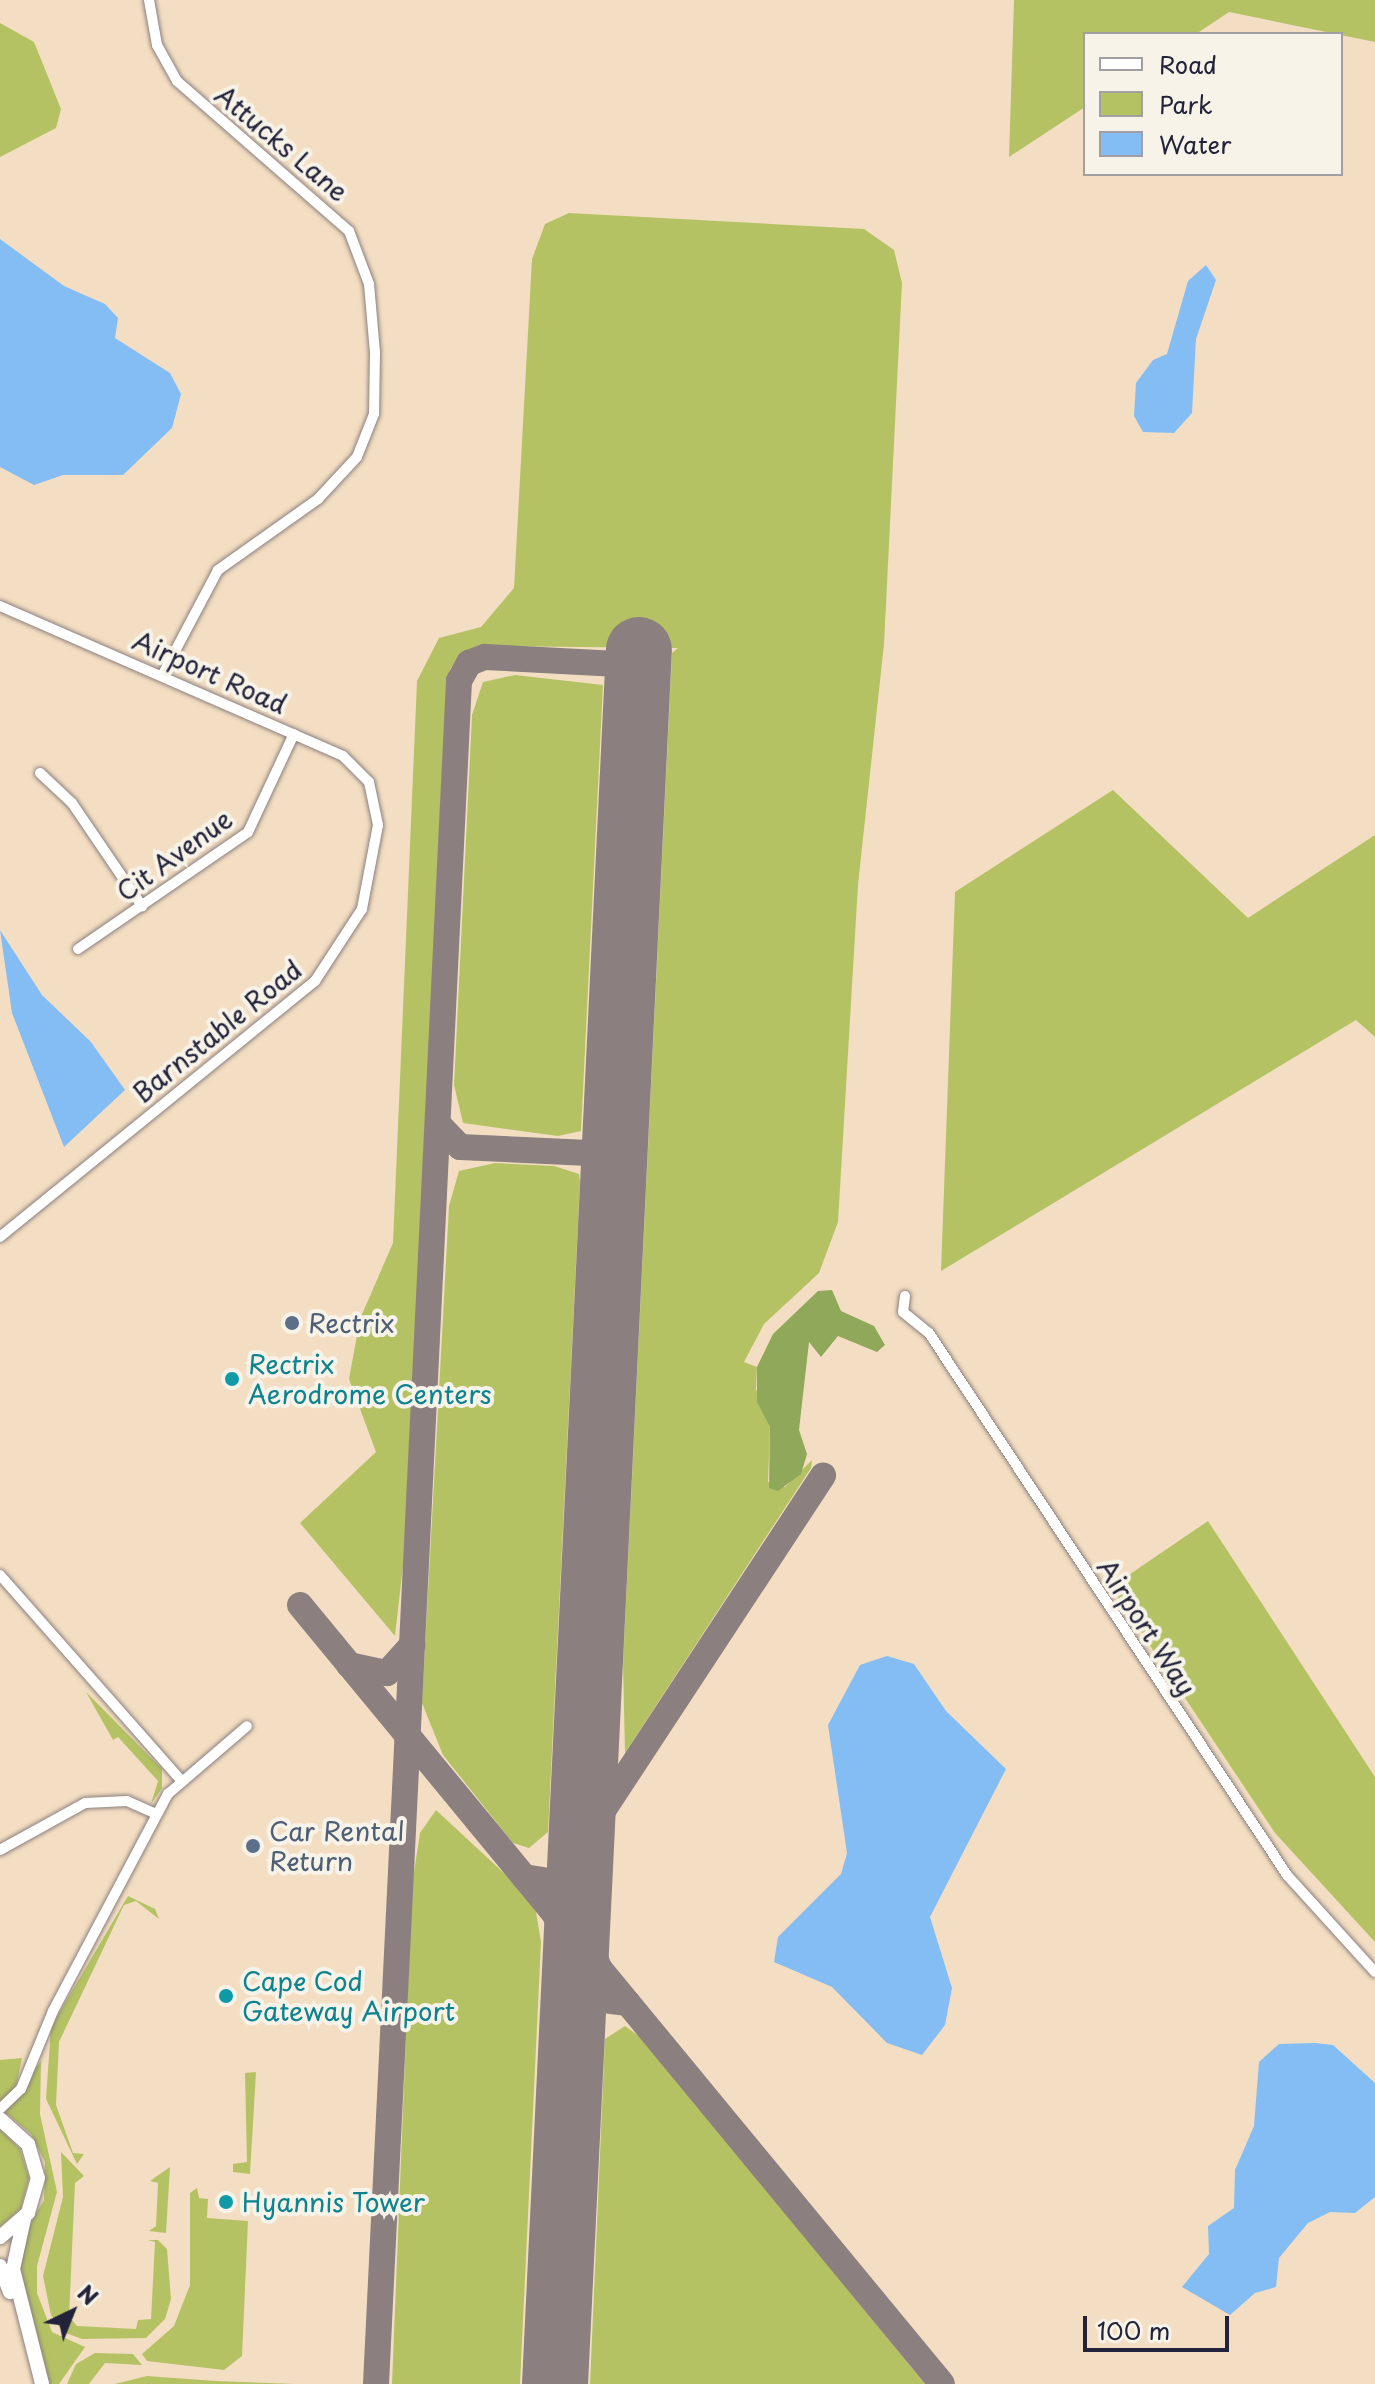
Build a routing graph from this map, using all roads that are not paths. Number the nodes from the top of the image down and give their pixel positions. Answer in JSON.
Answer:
{"nodes":[{"id":1,"x":149,"y":0,"type":"edge"},
{"id":2,"x":0,"y":606,"type":"edge"},
{"id":3,"x":163,"y":674,"type":"junction"},
{"id":4,"x":294,"y":734,"type":"junction"},
{"id":5,"x":40,"y":773,"type":"dead end"},
{"id":6,"x":377,"y":806,"type":"joint"},
{"id":7,"x":142,"y":906,"type":"junction"},
{"id":8,"x":78,"y":949,"type":"dead end"},
{"id":9,"x":0,"y":1237,"type":"edge"},
{"id":10,"x":905,"y":1296,"type":"dead end"},
{"id":11,"x":0,"y":1575,"type":"edge"},
{"id":12,"x":247,"y":1726,"type":"dead end"},
{"id":13,"x":181,"y":1780,"type":"junction"},
{"id":14,"x":156,"y":1814,"type":"junction"},
{"id":15,"x":0,"y":1850,"type":"edge"},
{"id":16,"x":1375,"y":1972,"type":"edge"},
{"id":17,"x":0,"y":2109,"type":"edge"},
{"id":18,"x":0,"y":2119,"type":"edge"},
{"id":19,"x":24,"y":2219,"type":"junction"},
{"id":20,"x":0,"y":2237,"type":"edge"},
{"id":21,"x":0,"y":2266,"type":"edge"},
{"id":22,"x":40,"y":2384,"type":"edge"}],
"edges":[{"from":1,"to":3,"type":"street","name":"Attucks Lane"},
{"from":2,"to":3,"type":"street","name":"Airport Road"},
{"from":3,"to":4,"type":"street","name":"Airport Road"},
{"from":4,"to":6,"type":"street","name":"Airport Road"},
{"from":4,"to":7,"type":"street","name":"Cit Avenue"},
{"from":5,"to":7,"type":"street"},
{"from":6,"to":9,"type":"street","name":"Barnstable Road"},
{"from":7,"to":8,"type":"street","name":"Cit Avenue"},
{"from":10,"to":16,"type":"street","name":"Airport Way"},
{"from":11,"to":13,"type":"street"},
{"from":12,"to":13,"type":"street"},
{"from":13,"to":14,"type":"street"},
{"from":14,"to":15,"type":"street"},
{"from":14,"to":17,"type":"street"},
{"from":18,"to":19,"type":"main road"},
{"from":19,"to":20,"type":"main road"},
{"from":19,"to":22,"type":"main road"},
{"from":21,"to":22,"type":"main road"}]}
